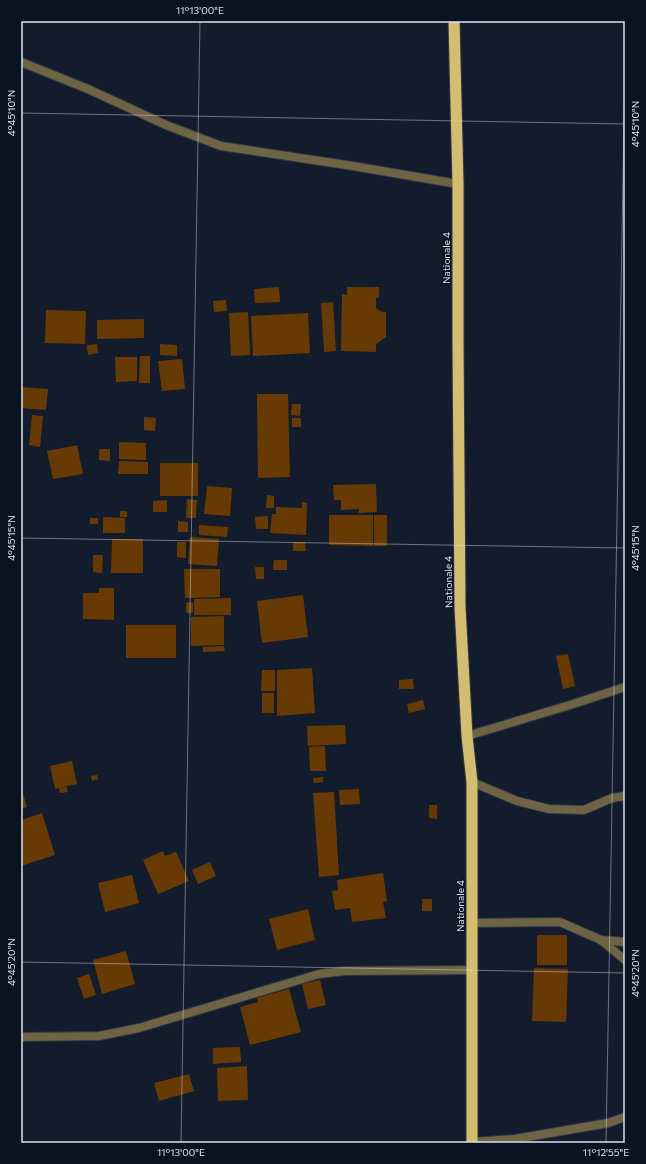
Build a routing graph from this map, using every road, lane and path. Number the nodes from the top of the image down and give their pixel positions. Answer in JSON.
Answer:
{"nodes":[{"id":1,"x":454,"y":21,"type":"edge"},
{"id":2,"x":21,"y":62,"type":"edge"},
{"id":3,"x":458,"y":184,"type":"junction"},
{"id":4,"x":625,"y":687,"type":"edge"},
{"id":5,"x":467,"y":736,"type":"junction"},
{"id":6,"x":472,"y":782,"type":"junction"},
{"id":7,"x":625,"y":796,"type":"edge"},
{"id":8,"x":472,"y":923,"type":"junction"},
{"id":9,"x":601,"y":940,"type":"junction"},
{"id":10,"x":625,"y":942,"type":"edge"},
{"id":11,"x":625,"y":960,"type":"edge"},
{"id":12,"x":472,"y":970,"type":"junction"},
{"id":13,"x":21,"y":1037,"type":"edge"},
{"id":14,"x":625,"y":1117,"type":"edge"},
{"id":15,"x":472,"y":1143,"type":"edge"}],
"edges":[{"from":1,"to":3,"type":"highway","name":"Nationale 4"},
{"from":2,"to":3,"type":"street"},
{"from":3,"to":5,"type":"highway","name":"Nationale 4"},
{"from":4,"to":5,"type":"street"},
{"from":5,"to":6,"type":"highway","name":"Nationale 4"},
{"from":6,"to":7,"type":"street"},
{"from":6,"to":8,"type":"highway","name":"Nationale 4"},
{"from":8,"to":9,"type":"street"},
{"from":8,"to":12,"type":"highway","name":"Nationale 4"},
{"from":9,"to":10,"type":"street"},
{"from":9,"to":11,"type":"street"},
{"from":12,"to":13,"type":"street"},
{"from":12,"to":15,"type":"highway","name":"Nationale 4"},
{"from":14,"to":15,"type":"street"}]}
